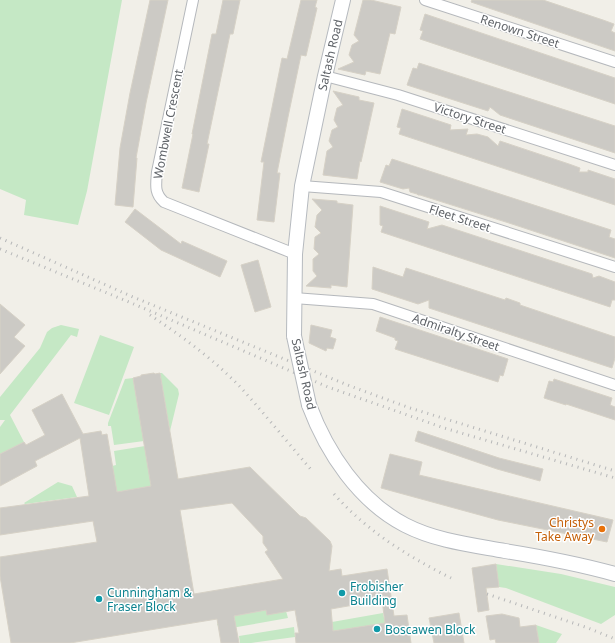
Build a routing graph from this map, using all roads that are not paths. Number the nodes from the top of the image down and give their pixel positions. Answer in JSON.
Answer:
{"nodes":[{"id":1,"x":193,"y":0,"type":"edge"},
{"id":2,"x":343,"y":0,"type":"edge"},
{"id":3,"x":425,"y":0,"type":"edge"},
{"id":4,"x":615,"y":62,"type":"edge"},
{"id":5,"x":325,"y":76,"type":"junction"},
{"id":6,"x":615,"y":165,"type":"edge"},
{"id":7,"x":302,"y":186,"type":"junction"},
{"id":8,"x":295,"y":254,"type":"junction"},
{"id":9,"x":615,"y":267,"type":"edge"},
{"id":10,"x":294,"y":298,"type":"junction"},
{"id":11,"x":615,"y":385,"type":"edge"},
{"id":12,"x":615,"y":574,"type":"edge"}],
"edges":[{"from":1,"to":8,"type":"street","name":"Wombwell Crescent"},
{"from":2,"to":5,"type":"main road","name":"Saltash Road"},
{"from":3,"to":4,"type":"street","name":"Renown Street"},
{"from":5,"to":6,"type":"street","name":"Victory Street"},
{"from":5,"to":7,"type":"main road","name":"Saltash Road"},
{"from":7,"to":8,"type":"main road","name":"Saltash Road"},
{"from":7,"to":9,"type":"street","name":"Fleet Street"},
{"from":8,"to":10,"type":"main road","name":"Saltash Road"},
{"from":10,"to":11,"type":"street","name":"Admiralty Street"},
{"from":10,"to":12,"type":"main road","name":"Saltash Road","bridge":true}]}
